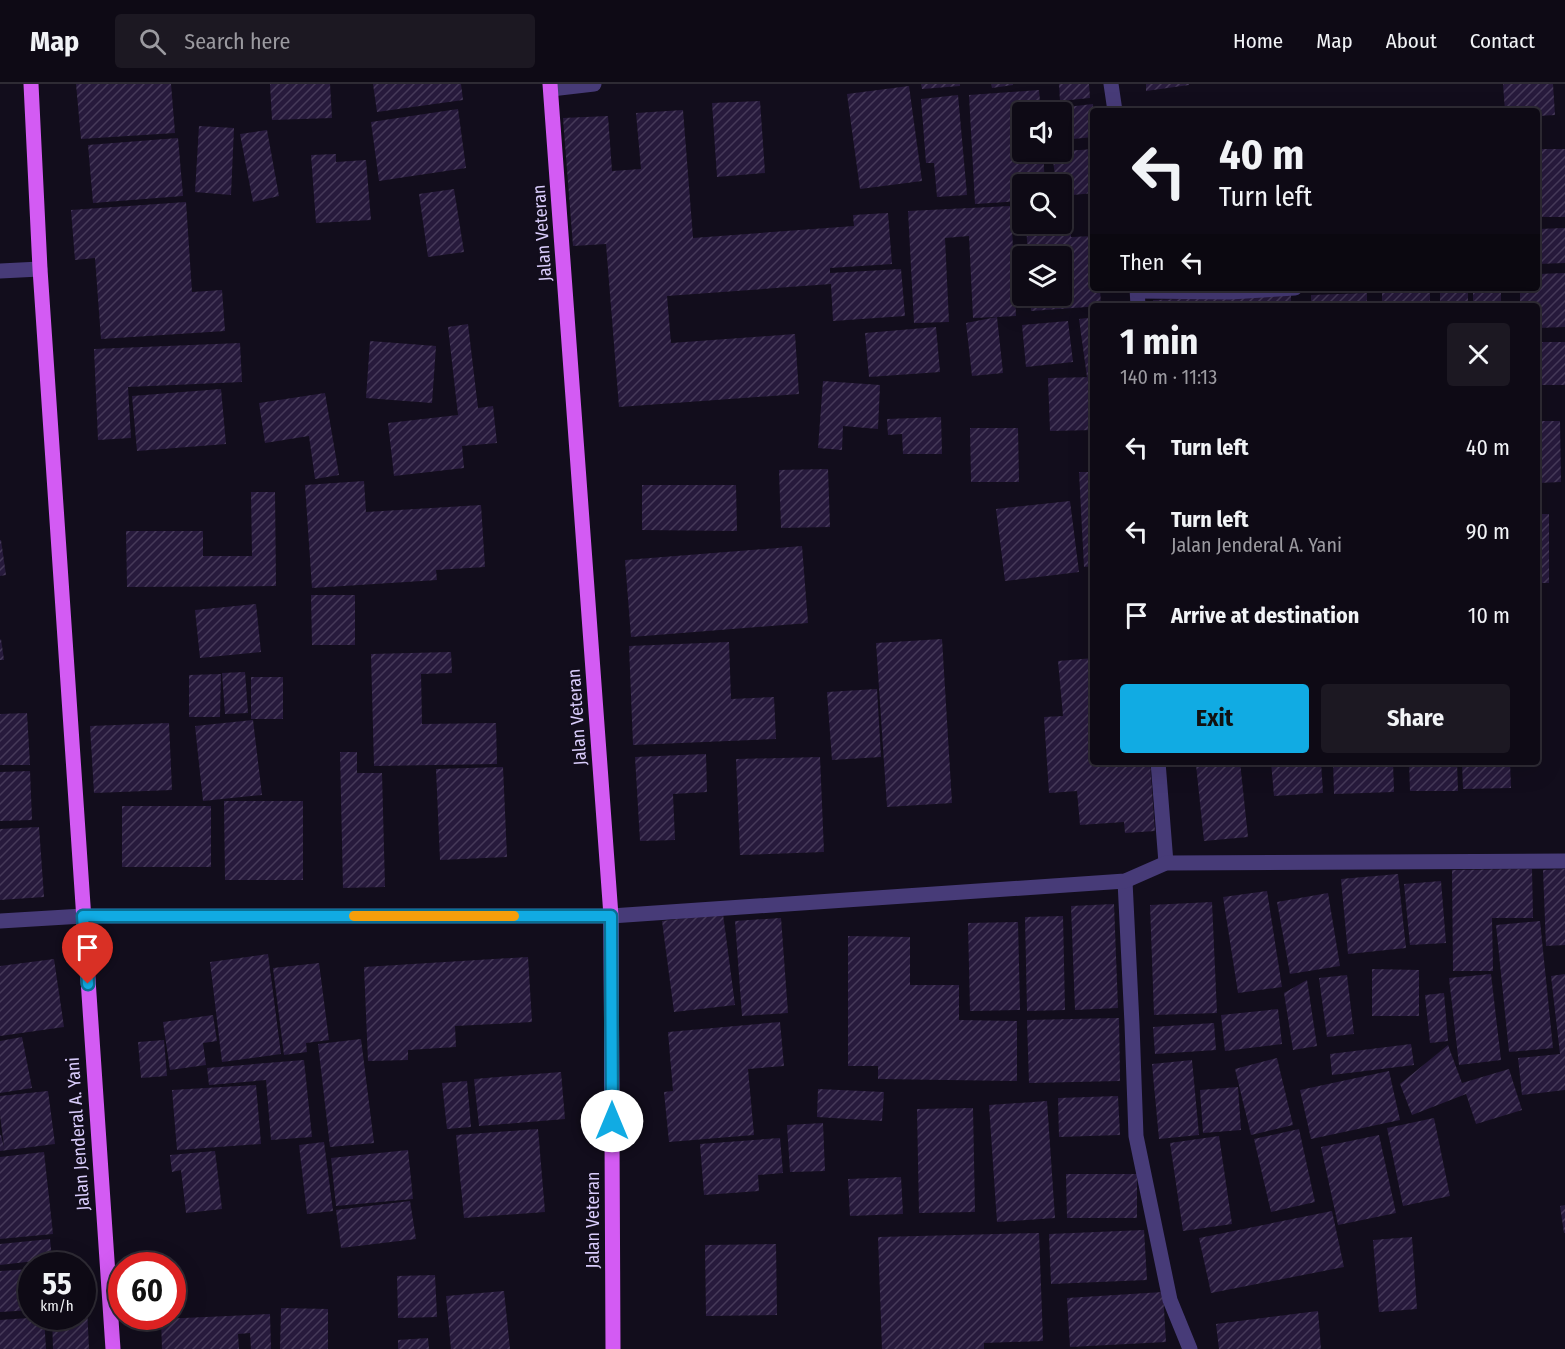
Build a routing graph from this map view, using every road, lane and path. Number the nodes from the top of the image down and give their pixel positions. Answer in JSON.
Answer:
{"nodes":[{"id":1,"x":31,"y":84,"type":"edge"},
{"id":2,"x":594,"y":84,"type":"edge"},
{"id":3,"x":1111,"y":84,"type":"edge"},
{"id":4,"x":551,"y":87,"type":"edge"},
{"id":5,"x":1115,"y":108,"type":"edge"},
{"id":6,"x":40,"y":269,"type":"junction"},
{"id":7,"x":0,"y":271,"type":"edge"},
{"id":8,"x":1246,"y":291,"type":"edge"},
{"id":9,"x":1138,"y":295,"type":"edge"},
{"id":10,"x":1158,"y":765,"type":"edge"},
{"id":11,"x":1565,"y":861,"type":"edge"},
{"id":12,"x":1166,"y":863,"type":"junction"},
{"id":13,"x":1125,"y":881,"type":"junction"},
{"id":14,"x":83,"y":916,"type":"junction"},
{"id":15,"x":611,"y":916,"type":"junction"},
{"id":16,"x":0,"y":921,"type":"edge"},
{"id":17,"x":113,"y":1349,"type":"edge"},
{"id":18,"x":613,"y":1349,"type":"edge"},
{"id":19,"x":1190,"y":1349,"type":"edge"}],
"edges":[{"from":1,"to":6,"type":"main road","name":"Jalan Jenderal A. Yani"},
{"from":2,"to":4,"type":"street"},
{"from":3,"to":5,"type":"street"},
{"from":4,"to":15,"type":"main road","name":"Jalan Veteran"},
{"from":6,"to":7,"type":"street"},
{"from":6,"to":14,"type":"main road","name":"Jalan Jenderal A. Yani"},
{"from":8,"to":9,"type":"street"},
{"from":10,"to":12,"type":"street"},
{"from":11,"to":12,"type":"street"},
{"from":12,"to":13,"type":"street"},
{"from":13,"to":15,"type":"street"},
{"from":13,"to":19,"type":"street"},
{"from":14,"to":15,"type":"street"},
{"from":14,"to":16,"type":"street"},
{"from":14,"to":17,"type":"main road","name":"Jalan Jenderal A. Yani"},
{"from":15,"to":18,"type":"main road","name":"Jalan Veteran"}]}
